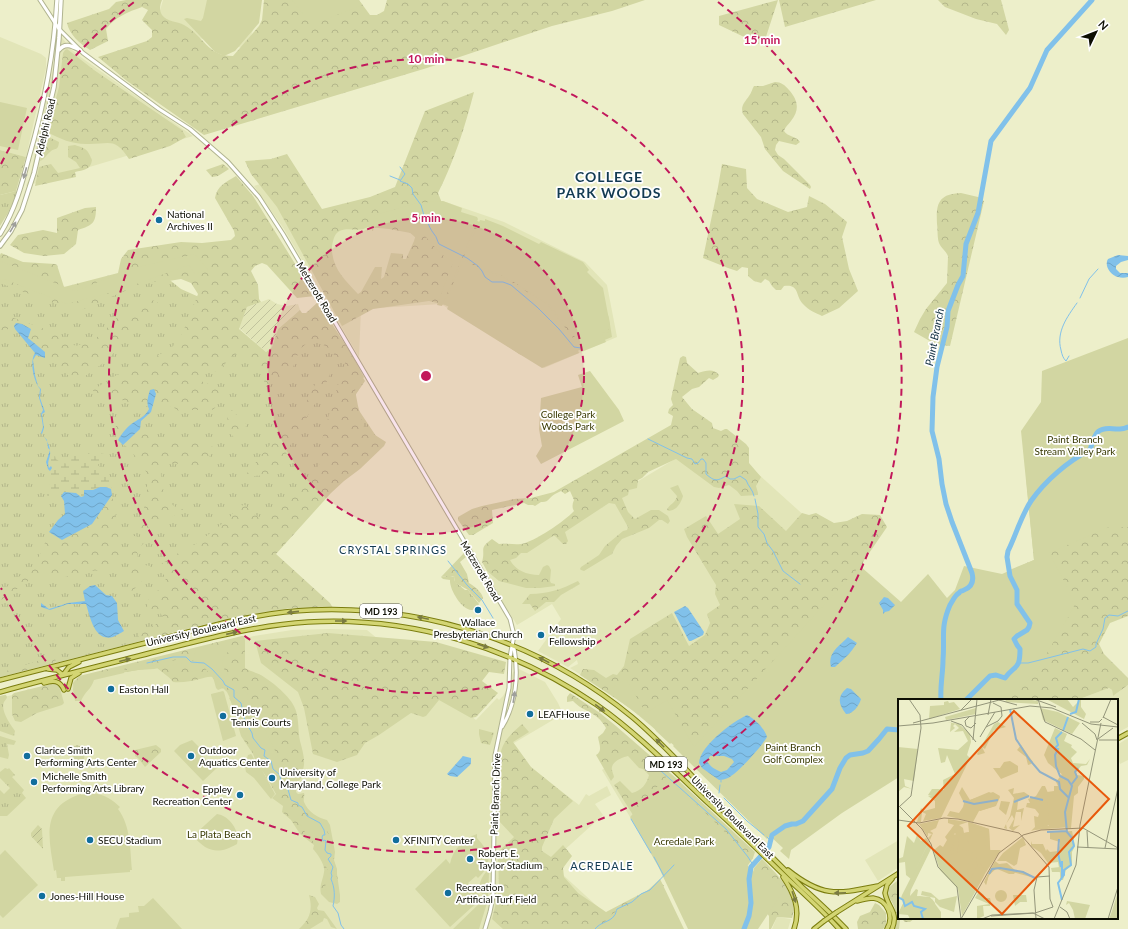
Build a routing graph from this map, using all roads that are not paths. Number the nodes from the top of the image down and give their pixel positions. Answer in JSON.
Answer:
{"nodes":[{"id":1,"x":40,"y":0,"type":"edge"},
{"id":2,"x":57,"y":0,"type":"edge"},
{"id":3,"x":61,"y":0,"type":"edge"},
{"id":4,"x":55,"y":24,"type":"junction"},
{"id":5,"x":59,"y":29,"type":"junction"},
{"id":6,"x":58,"y":50,"type":"junction"},
{"id":7,"x":80,"y":50,"type":"junction"},
{"id":8,"x":0,"y":234,"type":"edge"},
{"id":9,"x":0,"y":246,"type":"edge"},
{"id":10,"x":513,"y":646,"type":"junction"},
{"id":11,"x":510,"y":657,"type":"junction"},
{"id":12,"x":88,"y":658,"type":"junction"},
{"id":13,"x":516,"y":659,"type":"junction"},
{"id":14,"x":88,"y":669,"type":"junction"},
{"id":15,"x":42,"y":670,"type":"junction"},
{"id":16,"x":575,"y":673,"type":"dead end"},
{"id":17,"x":570,"y":674,"type":"junction"},
{"id":18,"x":64,"y":675,"type":"junction"},
{"id":19,"x":0,"y":680,"type":"edge"},
{"id":20,"x":27,"y":685,"type":"junction"},
{"id":21,"x":0,"y":692,"type":"edge"},
{"id":22,"x":500,"y":731,"type":"junction"},
{"id":23,"x":1128,"y":733,"type":"edge"},
{"id":24,"x":1118,"y":738,"type":"edge"},
{"id":25,"x":759,"y":848,"type":"junction"},
{"id":26,"x":771,"y":856,"type":"junction"},
{"id":27,"x":778,"y":869,"type":"junction"},
{"id":28,"x":898,"y":874,"type":"edge"},
{"id":29,"x":893,"y":877,"type":"junction"},
{"id":30,"x":878,"y":886,"type":"junction"},
{"id":31,"x":852,"y":902,"type":"junction"},
{"id":32,"x":485,"y":929,"type":"edge"},
{"id":33,"x":794,"y":929,"type":"edge"},
{"id":34,"x":814,"y":929,"type":"edge"},
{"id":35,"x":839,"y":929,"type":"edge"},
{"id":36,"x":848,"y":929,"type":"edge"},
{"id":37,"x":887,"y":929,"type":"edge"},
{"id":38,"x":892,"y":929,"type":"edge"}],
"edges":[{"from":1,"to":4,"type":"street","name":"Metzerott Road"},
{"from":2,"to":4,"type":"main road","name":"Adelphi Road"},
{"from":3,"to":5,"type":"main road","name":"Adelphi Road"},
{"from":4,"to":5,"type":"street","name":"Metzerott Road"},
{"from":4,"to":8,"type":"main road","name":"Adelphi Road","one_way":true},
{"from":5,"to":6,"type":"main road","name":"Adelphi Road"},
{"from":5,"to":7,"type":"street","name":"Metzerott Road"},
{"from":6,"to":7,"type":"main road"},
{"from":9,"to":6,"type":"main road","name":"Adelphi Road","one_way":true},
{"from":7,"to":10,"type":"street","name":"Metzerott Road"},
{"from":10,"to":11,"type":"street","name":"Paint Branch Drive"},
{"from":10,"to":12,"type":"main road","name":"University Boulevard East","number":"MD 193","one_way":true},
{"from":10,"to":13,"type":"street","name":"Paint Branch Drive"},
{"from":17,"to":10,"type":"main road","name":"University Boulevard East","number":"MD 193","one_way":true},
{"from":11,"to":13,"type":"main road","name":"University Boulevard East","number":"MD 193"},
{"from":14,"to":11,"type":"main road","name":"University Boulevard East","number":"MD 193","one_way":true},
{"from":11,"to":22,"type":"street","name":"Paint Branch Drive"},
{"from":12,"to":15,"type":"main road","name":"University Boulevard East","number":"MD 193"},
{"from":12,"to":18,"type":"main road"},
{"from":22,"to":13,"type":"street","name":"Paint Branch Drive","one_way":true},
{"from":13,"to":25,"type":"main road","name":"University Boulevard East","number":"MD 193","one_way":true},
{"from":14,"to":18,"type":"main road","name":"University Boulevard East","number":"MD 193"},
{"from":14,"to":20,"type":"main road"},
{"from":15,"to":18,"type":"main road"},
{"from":15,"to":19,"type":"main road","name":"University Boulevard East","number":"MD 193"},
{"from":16,"to":17,"type":"main road"},
{"from":25,"to":17,"type":"main road","name":"University Boulevard East","number":"MD 193","one_way":true},
{"from":18,"to":20,"type":"main road","name":"University Boulevard East","number":"MD 193"},
{"from":20,"to":21,"type":"main road","name":"University Boulevard East","number":"MD 193"},
{"from":22,"to":32,"type":"street","name":"Paint Branch Drive"},
{"from":23,"to":24,"type":"main road"},
{"from":25,"to":26,"type":"main road","name":"University Boulevard East","number":"MD 193"},
{"from":25,"to":27,"type":"main road","name":"University Boulevard East","number":"MD 193"},
{"from":30,"to":26,"type":"main road","one_way":true},
{"from":26,"to":36,"type":"main road","name":"University Boulevard East","number":"MD 193"},
{"from":27,"to":33,"type":"main road","one_way":true},
{"from":27,"to":35,"type":"main road","name":"University Boulevard East","number":"MD 193"},
{"from":28,"to":29,"type":"main road"},
{"from":29,"to":30,"type":"main road"},
{"from":29,"to":38,"type":"main road"},
{"from":30,"to":31,"type":"main road"},
{"from":31,"to":34,"type":"main road","bridge":true},
{"from":31,"to":37,"type":"main road"}]}
